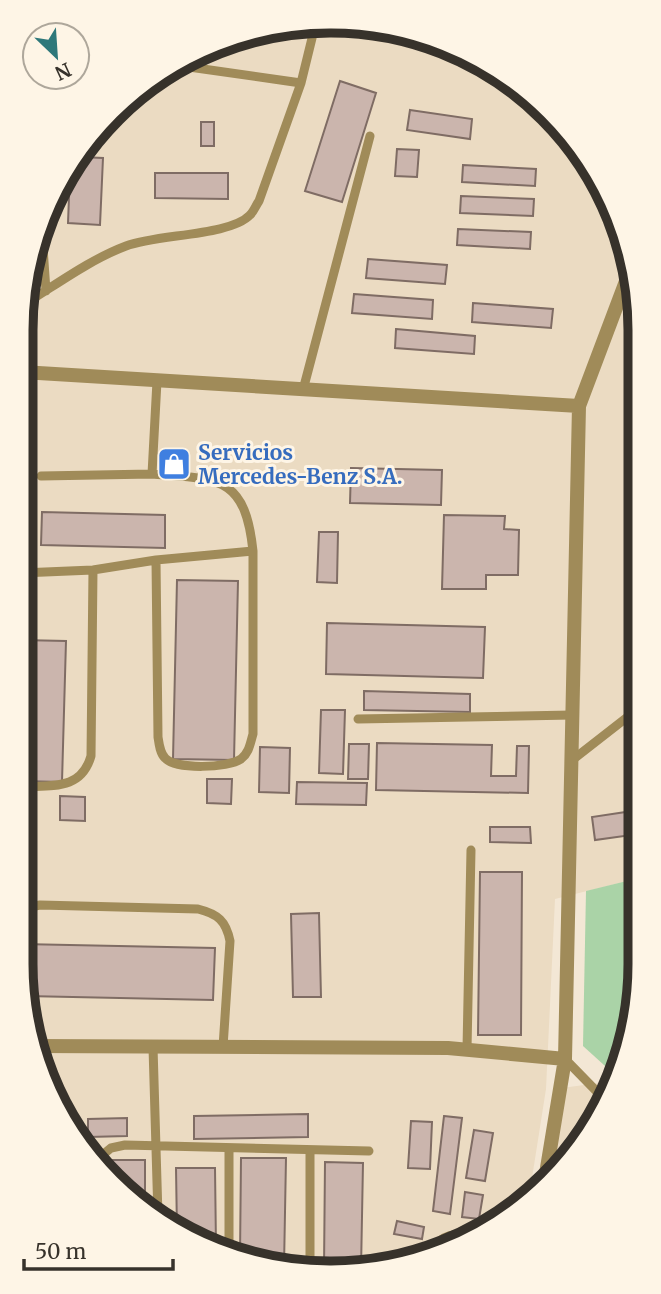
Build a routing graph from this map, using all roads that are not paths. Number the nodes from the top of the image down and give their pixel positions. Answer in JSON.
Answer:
{"nodes":[{"id":1,"x":313,"y":34,"type":"edge"},
{"id":2,"x":193,"y":67,"type":"edge"},
{"id":3,"x":301,"y":82,"type":"junction"},
{"id":4,"x":370,"y":136,"type":"dead end"},
{"id":5,"x":43,"y":253,"type":"edge"},
{"id":6,"x":624,"y":286,"type":"edge"},
{"id":7,"x":46,"y":291,"type":"junction"},
{"id":8,"x":35,"y":298,"type":"edge"},
{"id":9,"x":33,"y":373,"type":"edge"},
{"id":10,"x":157,"y":381,"type":"junction"},
{"id":11,"x":303,"y":390,"type":"junction"},
{"id":12,"x":579,"y":406,"type":"junction"},
{"id":13,"x":152,"y":474,"type":"junction"},
{"id":14,"x":41,"y":476,"type":"dead end"},
{"id":15,"x":253,"y":551,"type":"junction"},
{"id":16,"x":156,"y":560,"type":"junction"},
{"id":17,"x":93,"y":570,"type":"junction"},
{"id":18,"x":33,"y":572,"type":"edge"},
{"id":19,"x":572,"y":715,"type":"junction"},
{"id":20,"x":628,"y":717,"type":"edge"},
{"id":21,"x":358,"y":719,"type":"dead end"},
{"id":22,"x":571,"y":761,"type":"junction"},
{"id":23,"x":33,"y":786,"type":"edge"},
{"id":24,"x":471,"y":850,"type":"dead end"},
{"id":25,"x":33,"y":906,"type":"edge"},
{"id":26,"x":45,"y":1046,"type":"edge"},
{"id":27,"x":153,"y":1046,"type":"junction"},
{"id":28,"x":223,"y":1047,"type":"junction"},
{"id":29,"x":467,"y":1049,"type":"junction"},
{"id":30,"x":565,"y":1059,"type":"junction"},
{"id":31,"x":598,"y":1093,"type":"edge"},
{"id":32,"x":156,"y":1147,"type":"junction"},
{"id":33,"x":229,"y":1148,"type":"junction"},
{"id":34,"x":310,"y":1150,"type":"junction"},
{"id":35,"x":369,"y":1151,"type":"dead end"},
{"id":36,"x":103,"y":1154,"type":"edge"},
{"id":37,"x":547,"y":1167,"type":"edge"},
{"id":38,"x":158,"y":1205,"type":"edge"},
{"id":39,"x":229,"y":1243,"type":"edge"},
{"id":40,"x":310,"y":1260,"type":"edge"}],
"edges":[{"from":1,"to":3,"type":"lane"},
{"from":2,"to":3,"type":"lane"},
{"from":3,"to":7,"type":"lane"},
{"from":4,"to":11,"type":"lane"},
{"from":5,"to":7,"type":"lane"},
{"from":6,"to":12,"type":"street"},
{"from":7,"to":8,"type":"lane"},
{"from":9,"to":10,"type":"street"},
{"from":10,"to":11,"type":"street"},
{"from":10,"to":13,"type":"lane"},
{"from":11,"to":12,"type":"street"},
{"from":12,"to":19,"type":"street"},
{"from":13,"to":14,"type":"lane"},
{"from":13,"to":15,"type":"lane"},
{"from":15,"to":16,"type":"lane"},
{"from":15,"to":16,"type":"lane"},
{"from":16,"to":17,"type":"lane"},
{"from":17,"to":18,"type":"lane"},
{"from":17,"to":23,"type":"lane"},
{"from":19,"to":21,"type":"lane"},
{"from":19,"to":22,"type":"street"},
{"from":20,"to":22,"type":"lane"},
{"from":22,"to":30,"type":"street"},
{"from":24,"to":29,"type":"lane"},
{"from":25,"to":28,"type":"lane"},
{"from":26,"to":27,"type":"street"},
{"from":27,"to":28,"type":"street"},
{"from":27,"to":32,"type":"lane"},
{"from":28,"to":29,"type":"street"},
{"from":29,"to":30,"type":"street"},
{"from":30,"to":31,"type":"lane"},
{"from":30,"to":37,"type":"street"},
{"from":32,"to":33,"type":"lane"},
{"from":32,"to":36,"type":"lane"},
{"from":32,"to":38,"type":"lane"},
{"from":33,"to":34,"type":"lane"},
{"from":33,"to":39,"type":"lane"},
{"from":34,"to":35,"type":"lane"},
{"from":34,"to":40,"type":"lane"}]}
